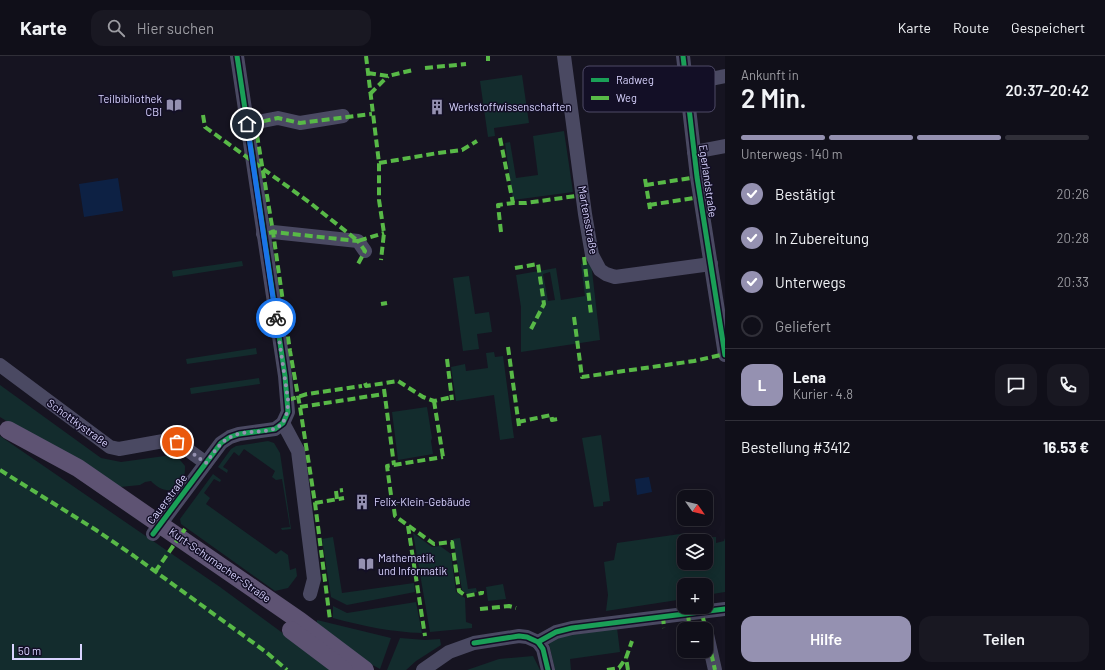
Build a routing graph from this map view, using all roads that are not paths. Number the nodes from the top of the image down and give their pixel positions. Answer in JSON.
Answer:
{"nodes":[{"id":1,"x":237,"y":56,"type":"edge"},
{"id":2,"x":564,"y":56,"type":"edge"},
{"id":3,"x":683,"y":56,"type":"edge"},
{"id":4,"x":684,"y":66,"type":"edge"},
{"id":5,"x":725,"y":76,"type":"edge"},
{"id":6,"x":715,"y":78,"type":"edge"},
{"id":7,"x":689,"y":112,"type":"edge"},
{"id":8,"x":343,"y":116,"type":"dead end"},
{"id":9,"x":247,"y":124,"type":"junction"},
{"id":10,"x":725,"y":146,"type":"edge"},
{"id":11,"x":694,"y":152,"type":"junction"},
{"id":12,"x":264,"y":234,"type":"junction"},
{"id":13,"x":365,"y":251,"type":"dead end"},
{"id":14,"x":711,"y":264,"type":"junction"},
{"id":15,"x":725,"y":355,"type":"edge"},
{"id":16,"x":0,"y":365,"type":"edge"},
{"id":17,"x":283,"y":423,"type":"junction"},
{"id":18,"x":4,"y":427,"type":"edge"},
{"id":19,"x":206,"y":463,"type":"junction"},
{"id":20,"x":157,"y":529,"type":"junction"},
{"id":21,"x":310,"y":594,"type":"dead end"},
{"id":22,"x":725,"y":609,"type":"edge"},
{"id":23,"x":538,"y":642,"type":"junction"},
{"id":24,"x":712,"y":658,"type":"edge"},
{"id":25,"x":425,"y":669,"type":"edge"},
{"id":26,"x":344,"y":670,"type":"edge"},
{"id":27,"x":365,"y":670,"type":"edge"},
{"id":28,"x":548,"y":670,"type":"edge"},
{"id":29,"x":715,"y":670,"type":"edge"}],
"edges":[{"from":1,"to":9,"type":"street"},
{"from":2,"to":14,"type":"street","name":"Martensstraße"},
{"from":3,"to":4,"type":"street","name":"Egerlandstraße"},
{"from":5,"to":6,"type":"street"},
{"from":7,"to":11,"type":"street","name":"Egerlandstraße"},
{"from":8,"to":9,"type":"street"},
{"from":9,"to":12,"type":"street"},
{"from":10,"to":11,"type":"street"},
{"from":11,"to":14,"type":"street","name":"Egerlandstraße"},
{"from":12,"to":13,"type":"street"},
{"from":12,"to":17,"type":"street"},
{"from":14,"to":15,"type":"street","name":"Egerlandstraße"},
{"from":16,"to":19,"type":"street","name":"Schottkystraße"},
{"from":17,"to":19,"type":"street","name":"Cauerstraße"},
{"from":17,"to":21,"type":"street"},
{"from":18,"to":20,"type":"main road","name":"Kurt-Schumacher-Straße"},
{"from":19,"to":20,"type":"street","name":"Cauerstraße"},
{"from":20,"to":26,"type":"main road","name":"Kurt-Schumacher-Straße"},
{"from":20,"to":27,"type":"main road","name":"Kurt-Schumacher-Straße"},
{"from":22,"to":23,"type":"street"},
{"from":23,"to":25,"type":"street"},
{"from":23,"to":28,"type":"street"},
{"from":24,"to":29,"type":"street"}]}
